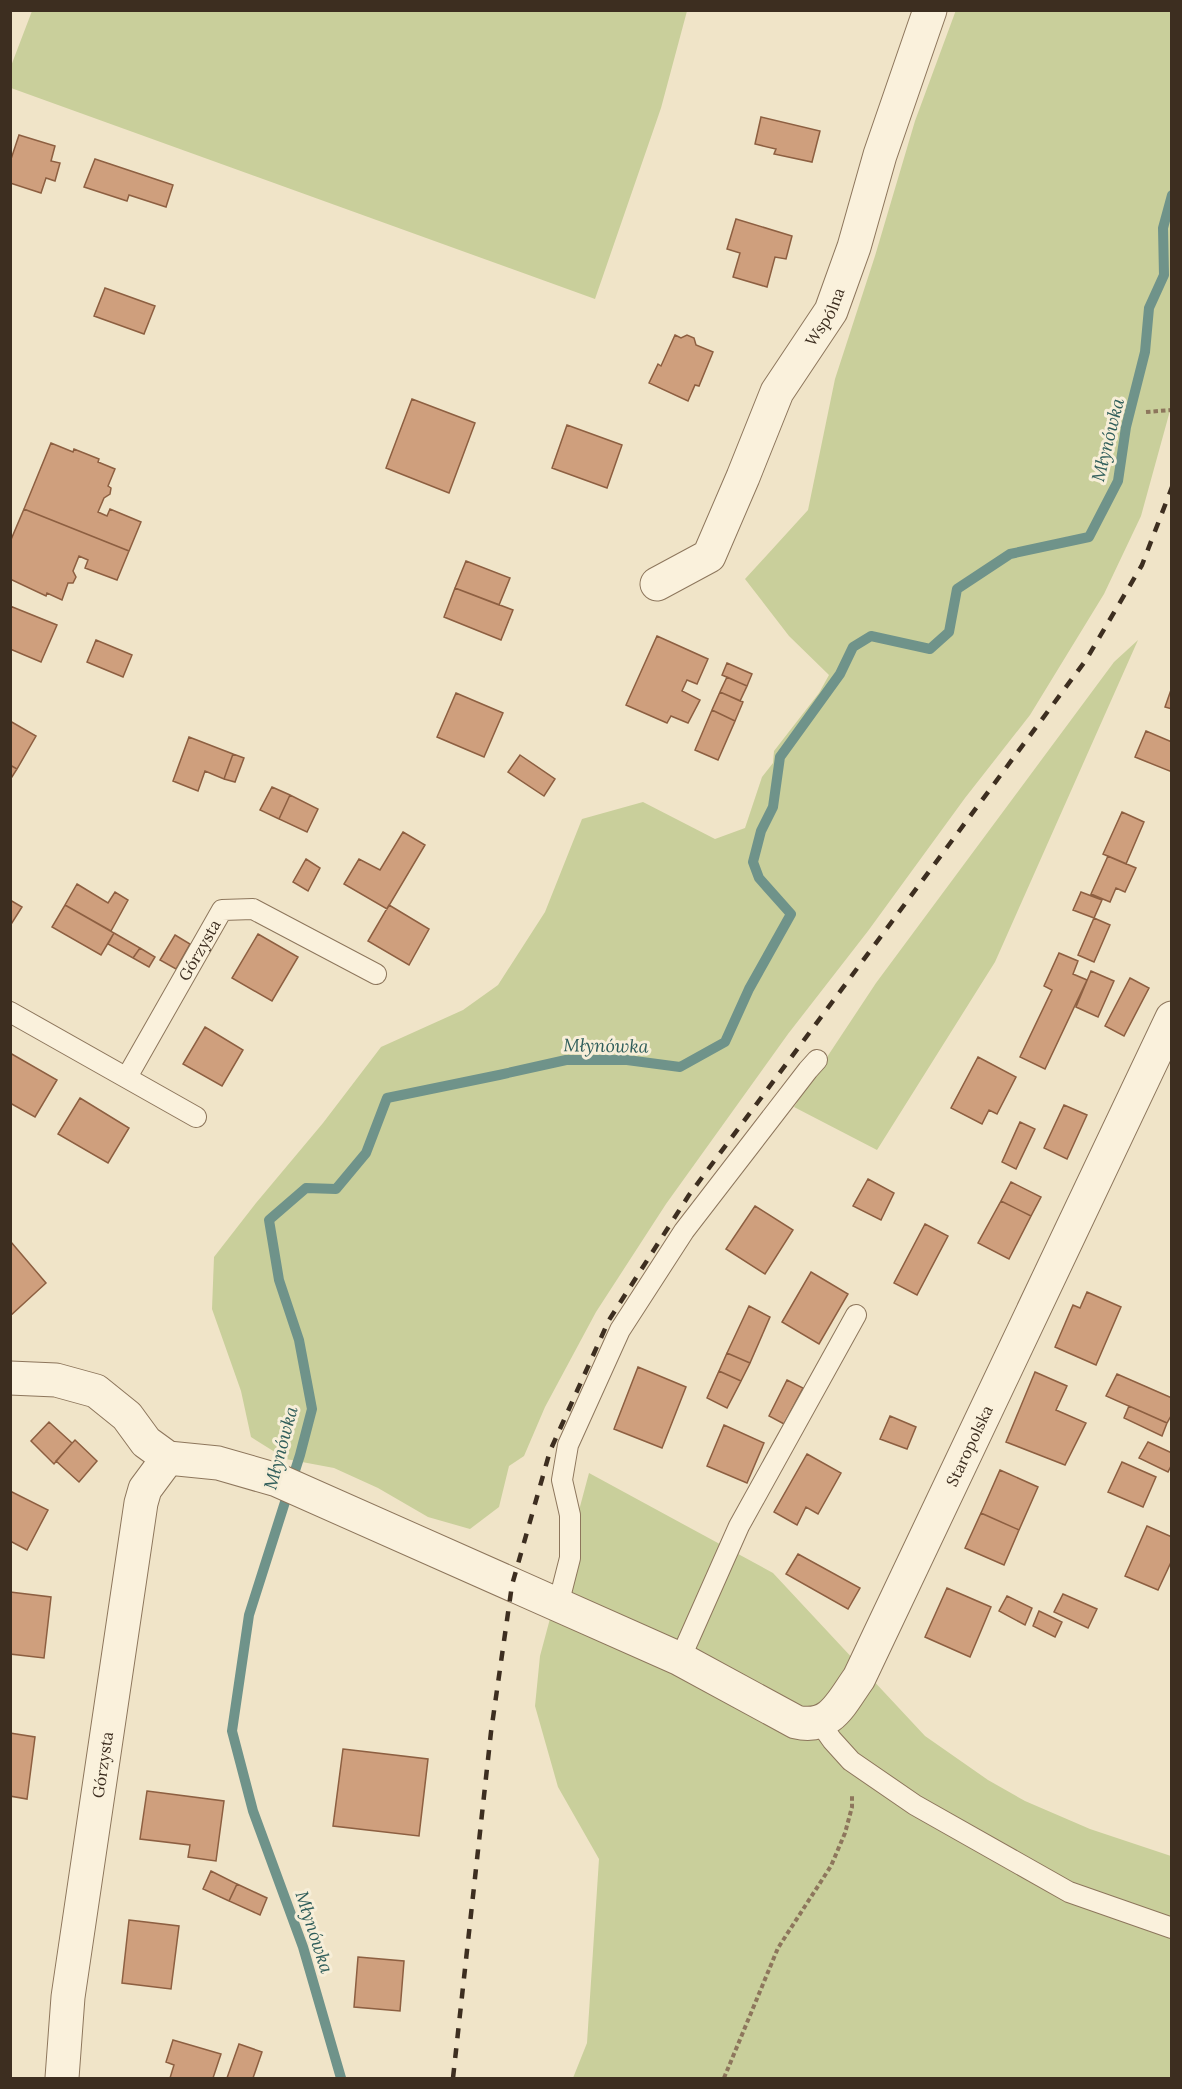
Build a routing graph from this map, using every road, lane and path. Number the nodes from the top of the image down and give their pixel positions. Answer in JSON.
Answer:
{"nodes":[{"id":1,"x":930,"y":10,"type":"edge"},
{"id":2,"x":1172,"y":410,"type":"edge"},
{"id":3,"x":1146,"y":412,"type":"dead end"},
{"id":4,"x":657,"y":584,"type":"dead end"},
{"id":5,"x":376,"y":974,"type":"dead end"},
{"id":6,"x":10,"y":1012,"type":"edge"},
{"id":7,"x":1172,"y":1018,"type":"edge"},
{"id":8,"x":813,"y":1065,"type":"dead end"},
{"id":9,"x":127,"y":1077,"type":"junction"},
{"id":10,"x":196,"y":1117,"type":"dead end"},
{"id":11,"x":856,"y":1315,"type":"dead end"},
{"id":12,"x":10,"y":1378,"type":"edge"},
{"id":13,"x":168,"y":1458,"type":"junction"},
{"id":14,"x":558,"y":1605,"type":"junction"},
{"id":15,"x":680,"y":1659,"type":"junction"},
{"id":16,"x":820,"y":1723,"type":"junction"},
{"id":17,"x":851,"y":1761,"type":"junction"},
{"id":18,"x":1172,"y":1928,"type":"edge"},
{"id":19,"x":62,"y":2079,"type":"edge"},
{"id":20,"x":724,"y":2079,"type":"edge"}],
"edges":[{"from":1,"to":4,"type":"street","name":"Wspólna"},
{"from":2,"to":3,"type":"path"},
{"from":5,"to":9,"type":"lane","name":"Górzysta"},
{"from":6,"to":9,"type":"lane"},
{"from":7,"to":16,"type":"street","name":"Staropolska"},
{"from":8,"to":14,"type":"lane"},
{"from":9,"to":10,"type":"lane"},
{"from":11,"to":15,"type":"lane"},
{"from":12,"to":13,"type":"street"},
{"from":13,"to":14,"type":"street"},
{"from":13,"to":19,"type":"street","name":"Górzysta"},
{"from":14,"to":15,"type":"street"},
{"from":15,"to":16,"type":"street"},
{"from":16,"to":17,"type":"lane"},
{"from":17,"to":18,"type":"lane"},
{"from":17,"to":20,"type":"path"}]}
